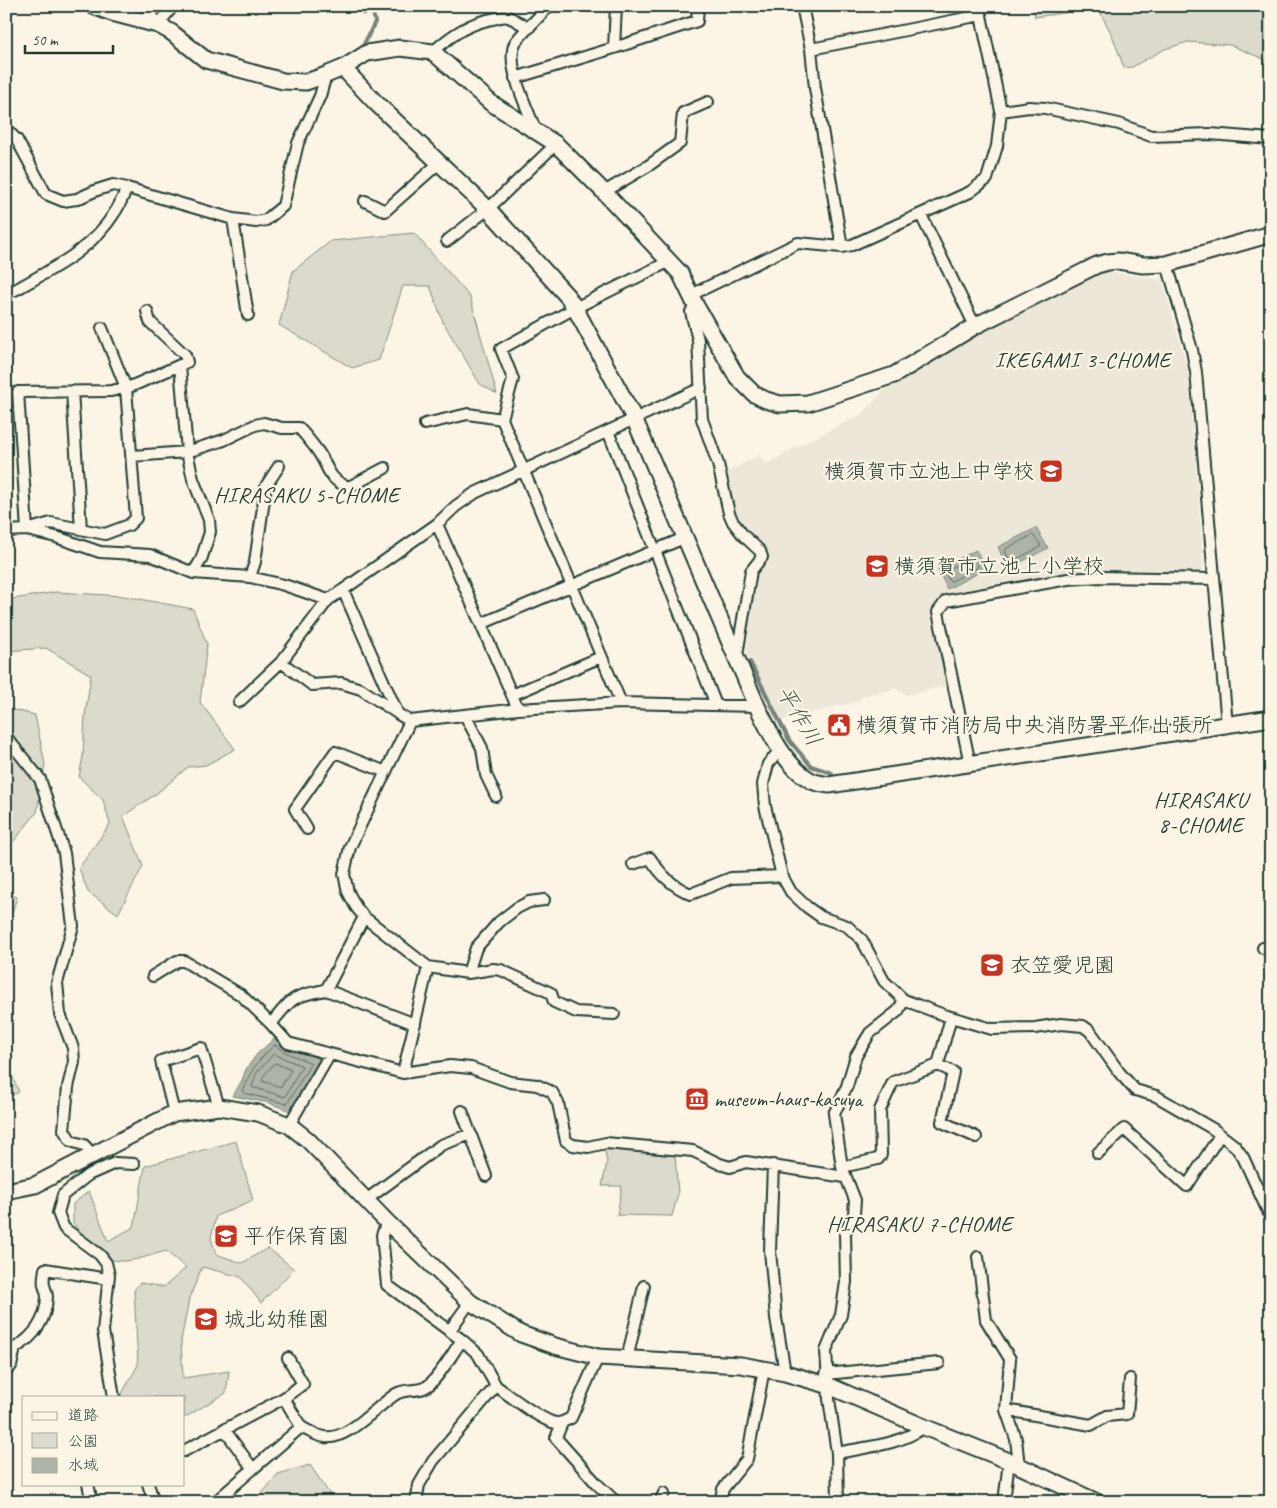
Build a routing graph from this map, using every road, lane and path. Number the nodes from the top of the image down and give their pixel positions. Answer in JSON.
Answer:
{"nodes":[{"id":1,"x":93,"y":6,"type":"edge"},
{"id":2,"x":146,"y":6,"type":"edge"},
{"id":3,"x":173,"y":6,"type":"edge"},
{"id":4,"x":549,"y":6,"type":"edge"},
{"id":5,"x":616,"y":6,"type":"edge"},
{"id":6,"x":698,"y":6,"type":"edge"},
{"id":7,"x":802,"y":6,"type":"edge"},
{"id":8,"x":980,"y":10,"type":"edge"},
{"id":9,"x":509,"y":11,"type":"edge"},
{"id":10,"x":158,"y":25,"type":"junction"},
{"id":11,"x":529,"y":28,"type":"junction"},
{"id":12,"x":614,"y":48,"type":"junction"},
{"id":13,"x":811,"y":49,"type":"junction"},
{"id":14,"x":433,"y":52,"type":"junction"},
{"id":15,"x":343,"y":68,"type":"junction"},
{"id":16,"x":326,"y":76,"type":"junction"},
{"id":17,"x":515,"y":78,"type":"junction"},
{"id":18,"x":708,"y":102,"type":"dead end"},
{"id":19,"x":1002,"y":111,"type":"junction"},
{"id":20,"x":6,"y":130,"type":"edge"},
{"id":21,"x":536,"y":131,"type":"junction"},
{"id":22,"x":1271,"y":139,"type":"edge"},
{"id":23,"x":556,"y":144,"type":"junction"},
{"id":24,"x":439,"y":163,"type":"junction"},
{"id":25,"x":127,"y":188,"type":"junction"},
{"id":26,"x":604,"y":192,"type":"junction"},
{"id":27,"x":364,"y":201,"type":"dead end"},
{"id":28,"x":488,"y":208,"type":"junction"},
{"id":29,"x":920,"y":215,"type":"junction"},
{"id":30,"x":233,"y":219,"type":"junction"},
{"id":31,"x":1271,"y":234,"type":"edge"},
{"id":32,"x":447,"y":241,"type":"dead end"},
{"id":33,"x":842,"y":247,"type":"junction"},
{"id":34,"x":670,"y":261,"type":"junction"},
{"id":35,"x":1167,"y":264,"type":"junction"},
{"id":36,"x":6,"y":291,"type":"edge"},
{"id":37,"x":694,"y":300,"type":"junction"},
{"id":38,"x":575,"y":308,"type":"junction"},
{"id":39,"x":147,"y":311,"type":"dead end"},
{"id":40,"x":248,"y":315,"type":"dead end"},
{"id":41,"x":975,"y":326,"type":"junction"},
{"id":42,"x":102,"y":328,"type":"dead end"},
{"id":43,"x":180,"y":366,"type":"junction"},
{"id":44,"x":126,"y":388,"type":"junction"},
{"id":45,"x":701,"y":388,"type":"junction"},
{"id":46,"x":72,"y":391,"type":"junction"},
{"id":47,"x":634,"y":418,"type":"junction"},
{"id":48,"x":502,"y":419,"type":"junction"},
{"id":49,"x":425,"y":424,"type":"dead end"},
{"id":50,"x":608,"y":431,"type":"junction"},
{"id":51,"x":186,"y":452,"type":"junction"},
{"id":52,"x":132,"y":456,"type":"junction"},
{"id":53,"x":280,"y":466,"type":"dead end"},
{"id":54,"x":385,"y":468,"type":"dead end"},
{"id":55,"x":523,"y":471,"type":"junction"},
{"id":56,"x":437,"y":524,"type":"junction"},
{"id":57,"x":81,"y":529,"type":"junction"},
{"id":58,"x":27,"y":530,"type":"junction"},
{"id":59,"x":6,"y":531,"type":"edge"},
{"id":60,"x":684,"y":538,"type":"junction"},
{"id":61,"x":655,"y":550,"type":"junction"},
{"id":62,"x":193,"y":573,"type":"junction"},
{"id":63,"x":250,"y":577,"type":"junction"},
{"id":64,"x":1214,"y":579,"type":"junction"},
{"id":65,"x":572,"y":586,"type":"junction"},
{"id":66,"x":344,"y":590,"type":"junction"},
{"id":67,"x":328,"y":600,"type":"junction"},
{"id":68,"x":481,"y":624,"type":"junction"},
{"id":69,"x":602,"y":657,"type":"junction"},
{"id":70,"x":736,"y":660,"type":"junction"},
{"id":71,"x":281,"y":662,"type":"junction"},
{"id":72,"x":512,"y":695,"type":"junction"},
{"id":73,"x":239,"y":702,"type":"dead end"},
{"id":74,"x":621,"y":703,"type":"junction"},
{"id":75,"x":716,"y":705,"type":"junction"},
{"id":76,"x":757,"y":706,"type":"junction"},
{"id":77,"x":518,"y":709,"type":"junction"},
{"id":78,"x":398,"y":714,"type":"junction"},
{"id":79,"x":465,"y":715,"type":"junction"},
{"id":80,"x":1271,"y":718,"type":"edge"},
{"id":81,"x":410,"y":721,"type":"junction"},
{"id":82,"x":1227,"y":726,"type":"junction"},
{"id":83,"x":6,"y":737,"type":"edge"},
{"id":84,"x":780,"y":749,"type":"junction"},
{"id":85,"x":970,"y":764,"type":"junction"},
{"id":86,"x":386,"y":772,"type":"junction"},
{"id":87,"x":496,"y":796,"type":"dead end"},
{"id":88,"x":307,"y":828,"type":"dead end"},
{"id":89,"x":633,"y":864,"type":"dead end"},
{"id":90,"x":782,"y":876,"type":"junction"},
{"id":91,"x":544,"y":900,"type":"dead end"},
{"id":92,"x":364,"y":918,"type":"junction"},
{"id":93,"x":428,"y":967,"type":"junction"},
{"id":94,"x":468,"y":973,"type":"junction"},
{"id":95,"x":154,"y":976,"type":"dead end"},
{"id":96,"x":326,"y":990,"type":"junction"},
{"id":97,"x":904,"y":1000,"type":"junction"},
{"id":98,"x":614,"y":1014,"type":"dead end"},
{"id":99,"x":951,"y":1017,"type":"junction"},
{"id":100,"x":271,"y":1024,"type":"junction"},
{"id":101,"x":415,"y":1024,"type":"junction"},
{"id":102,"x":330,"y":1054,"type":"junction"},
{"id":103,"x":938,"y":1065,"type":"junction"},
{"id":104,"x":403,"y":1073,"type":"junction"},
{"id":105,"x":220,"y":1107,"type":"junction"},
{"id":106,"x":462,"y":1111,"type":"dead end"},
{"id":107,"x":174,"y":1113,"type":"junction"},
{"id":108,"x":289,"y":1125,"type":"junction"},
{"id":109,"x":471,"y":1134,"type":"junction"},
{"id":110,"x":1220,"y":1135,"type":"junction"},
{"id":111,"x":976,"y":1137,"type":"dead end"},
{"id":112,"x":1098,"y":1152,"type":"dead end"},
{"id":113,"x":92,"y":1162,"type":"junction"},
{"id":114,"x":134,"y":1164,"type":"dead end"},
{"id":115,"x":773,"y":1165,"type":"junction"},
{"id":116,"x":844,"y":1172,"type":"junction"},
{"id":117,"x":486,"y":1176,"type":"dead end"},
{"id":118,"x":6,"y":1191,"type":"edge"},
{"id":119,"x":366,"y":1200,"type":"junction"},
{"id":120,"x":1271,"y":1218,"type":"edge"},
{"id":121,"x":388,"y":1222,"type":"junction"},
{"id":122,"x":978,"y":1257,"type":"dead end"},
{"id":123,"x":108,"y":1279,"type":"junction"},
{"id":124,"x":644,"y":1286,"type":"dead end"},
{"id":125,"x":470,"y":1302,"type":"junction"},
{"id":126,"x":450,"y":1330,"type":"junction"},
{"id":127,"x":462,"y":1340,"type":"junction"},
{"id":128,"x":598,"y":1357,"type":"junction"},
{"id":129,"x":288,"y":1358,"type":"dead end"},
{"id":130,"x":627,"y":1359,"type":"junction"},
{"id":131,"x":939,"y":1363,"type":"dead end"},
{"id":132,"x":764,"y":1369,"type":"junction"},
{"id":133,"x":6,"y":1371,"type":"edge"},
{"id":134,"x":784,"y":1373,"type":"junction"},
{"id":135,"x":1130,"y":1379,"type":"dead end"},
{"id":136,"x":827,"y":1380,"type":"junction"},
{"id":137,"x":496,"y":1386,"type":"junction"},
{"id":138,"x":114,"y":1396,"type":"edge"},
{"id":139,"x":284,"y":1398,"type":"junction"},
{"id":140,"x":1006,"y":1410,"type":"junction"},
{"id":141,"x":562,"y":1423,"type":"junction"},
{"id":142,"x":301,"y":1427,"type":"junction"},
{"id":143,"x":924,"y":1427,"type":"junction"},
{"id":144,"x":224,"y":1430,"type":"junction"},
{"id":145,"x":185,"y":1450,"type":"edge"},
{"id":146,"x":837,"y":1454,"type":"junction"},
{"id":147,"x":1014,"y":1464,"type":"junction"},
{"id":148,"x":253,"y":1469,"type":"junction"},
{"id":149,"x":88,"y":1486,"type":"edge"},
{"id":150,"x":149,"y":1486,"type":"edge"},
{"id":151,"x":1072,"y":1497,"type":"edge"},
{"id":152,"x":92,"y":1502,"type":"edge"},
{"id":153,"x":154,"y":1502,"type":"edge"},
{"id":154,"x":216,"y":1502,"type":"edge"},
{"id":155,"x":416,"y":1502,"type":"edge"},
{"id":156,"x":616,"y":1502,"type":"edge"},
{"id":157,"x":720,"y":1502,"type":"edge"},
{"id":158,"x":838,"y":1502,"type":"edge"},
{"id":159,"x":1004,"y":1502,"type":"edge"},
{"id":160,"x":1097,"y":1502,"type":"edge"}],
"edges":[{"from":1,"to":10,"type":"street"},
{"from":2,"to":10,"type":"street"},
{"from":3,"to":10,"type":"street"},
{"from":4,"to":11,"type":"street"},
{"from":5,"to":12,"type":"street"},
{"from":6,"to":12,"type":"street"},
{"from":7,"to":13,"type":"street"},
{"from":8,"to":13,"type":"street"},
{"from":8,"to":19,"type":"street"},
{"from":9,"to":11,"type":"street"},
{"from":9,"to":14,"type":"street"},
{"from":10,"to":16,"type":"street"},
{"from":11,"to":17,"type":"street"},
{"from":12,"to":17,"type":"street"},
{"from":13,"to":33,"type":"street"},
{"from":14,"to":15,"type":"street"},
{"from":14,"to":21,"type":"street"},
{"from":15,"to":16,"type":"street"},
{"from":15,"to":24,"type":"street"},
{"from":16,"to":30,"type":"street"},
{"from":17,"to":21,"type":"street"},
{"from":18,"to":26,"type":"street"},
{"from":19,"to":22,"type":"street"},
{"from":19,"to":29,"type":"street"},
{"from":20,"to":25,"type":"street"},
{"from":21,"to":23,"type":"street"},
{"from":23,"to":26,"type":"street"},
{"from":23,"to":28,"type":"street"},
{"from":24,"to":27,"type":"street"},
{"from":24,"to":28,"type":"street"},
{"from":25,"to":30,"type":"street"},
{"from":25,"to":36,"type":"street"},
{"from":26,"to":34,"type":"street"},
{"from":28,"to":32,"type":"street"},
{"from":28,"to":38,"type":"street"},
{"from":29,"to":33,"type":"street"},
{"from":29,"to":41,"type":"street"},
{"from":30,"to":40,"type":"street"},
{"from":31,"to":35,"type":"street"},
{"from":33,"to":37,"type":"street"},
{"from":34,"to":37,"type":"street"},
{"from":34,"to":38,"type":"street"},
{"from":35,"to":41,"type":"street"},
{"from":35,"to":64,"type":"street"},
{"from":37,"to":41,"type":"street"},
{"from":37,"to":45,"type":"street"},
{"from":38,"to":47,"type":"street"},
{"from":38,"to":48,"type":"street"},
{"from":39,"to":43,"type":"street"},
{"from":42,"to":44,"type":"street"},
{"from":43,"to":44,"type":"street"},
{"from":43,"to":51,"type":"street"},
{"from":44,"to":46,"type":"street"},
{"from":44,"to":52,"type":"street"},
{"from":45,"to":47,"type":"street"},
{"from":45,"to":70,"type":"street"},
{"from":46,"to":57,"type":"street"},
{"from":46,"to":58,"type":"street"},
{"from":47,"to":50,"type":"street"},
{"from":47,"to":60,"type":"street"},
{"from":48,"to":49,"type":"street"},
{"from":48,"to":55,"type":"street"},
{"from":50,"to":55,"type":"street"},
{"from":50,"to":61,"type":"street"},
{"from":51,"to":52,"type":"street"},
{"from":51,"to":54,"type":"street"},
{"from":51,"to":62,"type":"street"},
{"from":52,"to":57,"type":"street"},
{"from":53,"to":63,"type":"street"},
{"from":55,"to":56,"type":"street"},
{"from":55,"to":65,"type":"street"},
{"from":56,"to":66,"type":"street"},
{"from":56,"to":68,"type":"street"},
{"from":57,"to":58,"type":"street"},
{"from":58,"to":59,"type":"street"},
{"from":58,"to":62,"type":"street"},
{"from":60,"to":61,"type":"street"},
{"from":60,"to":70,"type":"street"},
{"from":61,"to":65,"type":"street"},
{"from":61,"to":75,"type":"street"},
{"from":62,"to":63,"type":"street"},
{"from":63,"to":67,"type":"street"},
{"from":64,"to":82,"type":"street"},
{"from":64,"to":85,"type":"street"},
{"from":65,"to":68,"type":"street"},
{"from":65,"to":69,"type":"street"},
{"from":66,"to":67,"type":"street"},
{"from":66,"to":78,"type":"street"},
{"from":67,"to":71,"type":"street"},
{"from":68,"to":72,"type":"street"},
{"from":69,"to":72,"type":"street"},
{"from":69,"to":74,"type":"street"},
{"from":70,"to":76,"type":"street"},
{"from":71,"to":73,"type":"street"},
{"from":71,"to":78,"type":"street"},
{"from":72,"to":77,"type":"street"},
{"from":74,"to":75,"type":"street"},
{"from":74,"to":77,"type":"street"},
{"from":75,"to":76,"type":"street"},
{"from":76,"to":84,"type":"street"},
{"from":77,"to":79,"type":"street"},
{"from":78,"to":81,"type":"street"},
{"from":79,"to":81,"type":"street"},
{"from":79,"to":87,"type":"street"},
{"from":80,"to":82,"type":"street"},
{"from":81,"to":86,"type":"street"},
{"from":82,"to":85,"type":"street"},
{"from":83,"to":113,"type":"street"},
{"from":84,"to":85,"type":"street"},
{"from":84,"to":90,"type":"street"},
{"from":86,"to":88,"type":"street"},
{"from":86,"to":92,"type":"street"},
{"from":89,"to":90,"type":"street"},
{"from":90,"to":97,"type":"street"},
{"from":91,"to":94,"type":"street"},
{"from":92,"to":93,"type":"street"},
{"from":92,"to":96,"type":"street"},
{"from":93,"to":94,"type":"street"},
{"from":93,"to":101,"type":"street"},
{"from":94,"to":98,"type":"street"},
{"from":95,"to":100,"type":"street"},
{"from":96,"to":100,"type":"street"},
{"from":96,"to":101,"type":"street"},
{"from":97,"to":99,"type":"street"},
{"from":97,"to":116,"type":"street"},
{"from":99,"to":103,"type":"street"},
{"from":99,"to":110,"type":"street"},
{"from":100,"to":102,"type":"street"},
{"from":101,"to":104,"type":"street"},
{"from":102,"to":104,"type":"street"},
{"from":102,"to":108,"type":"street"},
{"from":103,"to":111,"type":"street"},
{"from":103,"to":116,"type":"street"},
{"from":104,"to":115,"type":"street"},
{"from":105,"to":107,"type":"street"},
{"from":105,"to":107,"type":"street"},
{"from":105,"to":108,"type":"street"},
{"from":106,"to":109,"type":"street"},
{"from":107,"to":113,"type":"street"},
{"from":108,"to":119,"type":"street"},
{"from":109,"to":117,"type":"street"},
{"from":109,"to":119,"type":"street"},
{"from":110,"to":112,"type":"street"},
{"from":110,"to":120,"type":"street"},
{"from":113,"to":114,"type":"street"},
{"from":113,"to":118,"type":"street"},
{"from":113,"to":123,"type":"street"},
{"from":115,"to":116,"type":"street"},
{"from":115,"to":134,"type":"street"},
{"from":116,"to":136,"type":"street"},
{"from":119,"to":121,"type":"street"},
{"from":121,"to":125,"type":"street"},
{"from":121,"to":126,"type":"street"},
{"from":122,"to":140,"type":"street"},
{"from":123,"to":133,"type":"street"},
{"from":123,"to":138,"type":"street"},
{"from":124,"to":130,"type":"street"},
{"from":125,"to":126,"type":"street"},
{"from":125,"to":128,"type":"street"},
{"from":126,"to":127,"type":"street"},
{"from":127,"to":137,"type":"street"},
{"from":127,"to":142,"type":"street"},
{"from":128,"to":130,"type":"street"},
{"from":128,"to":141,"type":"street"},
{"from":129,"to":139,"type":"street"},
{"from":130,"to":132,"type":"street"},
{"from":131,"to":136,"type":"street"},
{"from":132,"to":134,"type":"street"},
{"from":132,"to":157,"type":"street"},
{"from":134,"to":136,"type":"street"},
{"from":135,"to":140,"type":"street"},
{"from":136,"to":143,"type":"street"},
{"from":136,"to":146,"type":"street"},
{"from":137,"to":141,"type":"street"},
{"from":137,"to":155,"type":"street"},
{"from":139,"to":142,"type":"street"},
{"from":139,"to":144,"type":"street"},
{"from":140,"to":147,"type":"street"},
{"from":141,"to":156,"type":"street"},
{"from":142,"to":148,"type":"street"},
{"from":143,"to":146,"type":"street"},
{"from":143,"to":147,"type":"street"},
{"from":144,"to":145,"type":"street"},
{"from":144,"to":148,"type":"street"},
{"from":146,"to":158,"type":"street"},
{"from":147,"to":151,"type":"street"},
{"from":147,"to":159,"type":"street"},
{"from":148,"to":154,"type":"street"},
{"from":149,"to":152,"type":"street"},
{"from":150,"to":153,"type":"street"},
{"from":151,"to":160,"type":"street"}]}
